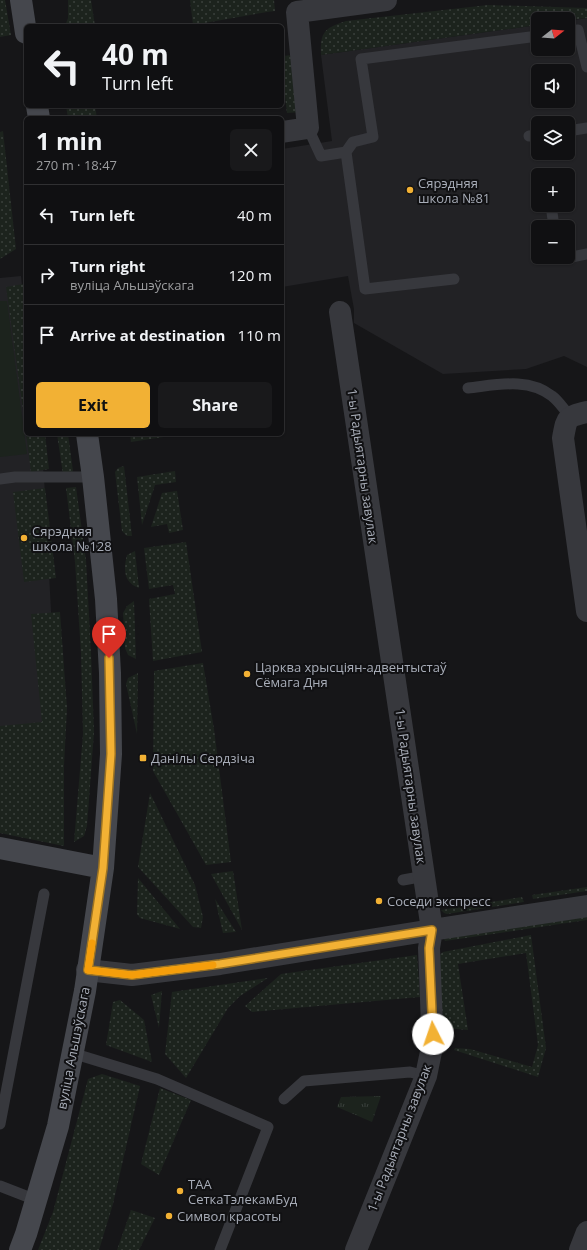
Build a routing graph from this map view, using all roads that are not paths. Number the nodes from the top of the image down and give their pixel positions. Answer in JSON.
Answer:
{"nodes":[{"id":1,"x":21,"y":0,"type":"edge"},
{"id":2,"x":386,"y":0,"type":"edge"},
{"id":3,"x":296,"y":6,"type":"edge"},
{"id":4,"x":25,"y":24,"type":"edge"},
{"id":5,"x":575,"y":31,"type":"edge"},
{"id":6,"x":531,"y":37,"type":"edge"},
{"id":7,"x":587,"y":67,"type":"edge"},
{"id":8,"x":308,"y":128,"type":"junction"},
{"id":9,"x":587,"y":128,"type":"edge"},
{"id":10,"x":575,"y":130,"type":"edge"},
{"id":11,"x":284,"y":132,"type":"edge"},
{"id":12,"x":346,"y":152,"type":"junction"},
{"id":13,"x":587,"y":254,"type":"edge"},
{"id":14,"x":575,"y":256,"type":"edge"},
{"id":15,"x":454,"y":279,"type":"dead end"},
{"id":16,"x":340,"y":312,"type":"dead end"},
{"id":17,"x":468,"y":388,"type":"dead end"},
{"id":18,"x":579,"y":414,"type":"edge"},
{"id":19,"x":87,"y":436,"type":"edge"},
{"id":20,"x":93,"y":477,"type":"junction"},
{"id":21,"x":0,"y":479,"type":"edge"},
{"id":22,"x":587,"y":611,"type":"edge"},
{"id":23,"x":0,"y":848,"type":"edge"},
{"id":24,"x":103,"y":868,"type":"junction"},
{"id":25,"x":425,"y":876,"type":"junction"},
{"id":26,"x":404,"y":880,"type":"dead end"},
{"id":27,"x":44,"y":894,"type":"dead end"},
{"id":28,"x":587,"y":906,"type":"edge"},
{"id":29,"x":432,"y":930,"type":"junction"},
{"id":30,"x":88,"y":970,"type":"junction"},
{"id":31,"x":72,"y":1053,"type":"junction"},
{"id":32,"x":426,"y":1076,"type":"junction"},
{"id":33,"x":284,"y":1099,"type":"dead end"},
{"id":34,"x":0,"y":1124,"type":"edge"},
{"id":35,"x":0,"y":1186,"type":"edge"},
{"id":36,"x":36,"y":1200,"type":"junction"},
{"id":37,"x":587,"y":1232,"type":"edge"},
{"id":38,"x":20,"y":1250,"type":"edge"},
{"id":39,"x":220,"y":1250,"type":"edge"},
{"id":40,"x":356,"y":1250,"type":"edge"},
{"id":41,"x":580,"y":1250,"type":"edge"}],
"edges":[{"from":1,"to":4,"type":"main road"},
{"from":2,"to":3,"type":"street"},
{"from":3,"to":8,"type":"street"},
{"from":5,"to":7,"type":"lane"},
{"from":6,"to":12,"type":"lane"},
{"from":8,"to":11,"type":"street"},
{"from":8,"to":12,"type":"lane"},
{"from":9,"to":10,"type":"lane"},
{"from":12,"to":15,"type":"lane"},
{"from":13,"to":14,"type":"lane"},
{"from":16,"to":25,"type":"street","name":"1-ы Радыятарны завулак"},
{"from":17,"to":18,"type":"lane"},
{"from":18,"to":22,"type":"street"},
{"from":19,"to":20,"type":"main road","name":"вуліца Альшэўскага"},
{"from":20,"to":21,"type":"lane"},
{"from":20,"to":24,"type":"main road","name":"вуліца Альшэўскага"},
{"from":23,"to":24,"type":"main road"},
{"from":24,"to":30,"type":"main road","name":"вуліца Альшэўскага"},
{"from":25,"to":26,"type":"lane"},
{"from":25,"to":29,"type":"street","name":"1-ы Радыятарны завулак"},
{"from":27,"to":34,"type":"lane"},
{"from":28,"to":29,"type":"street"},
{"from":29,"to":30,"type":"street"},
{"from":29,"to":32,"type":"street","name":"1-ы Радыятарны завулак"},
{"from":30,"to":31,"type":"main road","name":"вуліца Альшэўскага"},
{"from":31,"to":36,"type":"main road","name":"вуліца Альшэўскага"},
{"from":31,"to":39,"type":"lane"},
{"from":32,"to":33,"type":"lane"},
{"from":32,"to":40,"type":"street","name":"1-ы Радыятарны завулак"},
{"from":35,"to":36,"type":"lane"},
{"from":36,"to":38,"type":"main road","name":"вуліца Альшэўскага"},
{"from":37,"to":41,"type":"street"}]}
